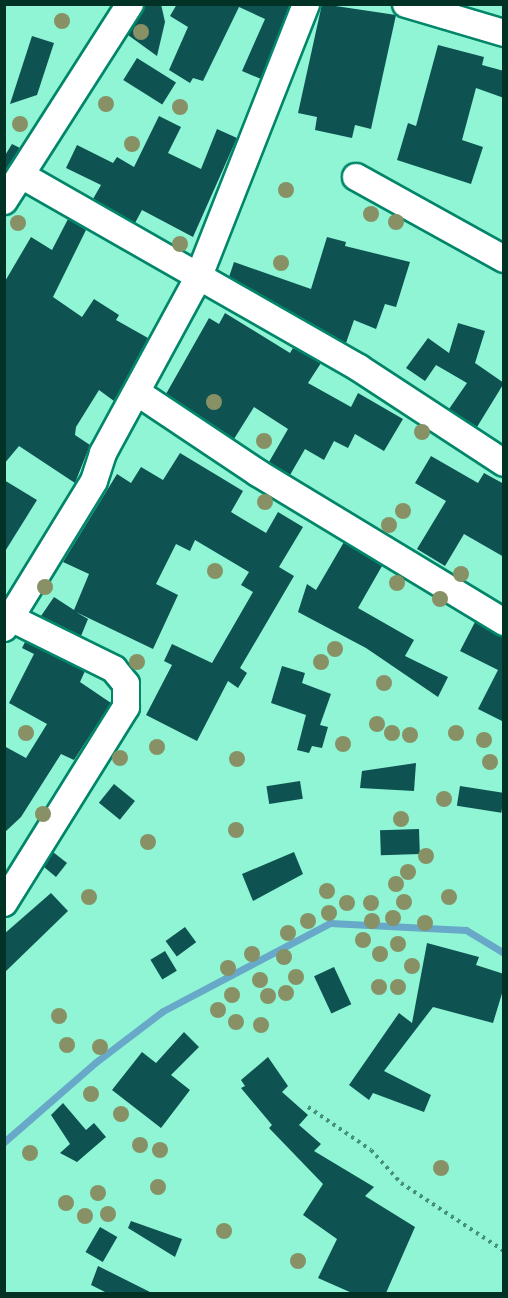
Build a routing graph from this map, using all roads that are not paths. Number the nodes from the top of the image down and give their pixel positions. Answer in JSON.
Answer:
{"nodes":[{"id":1,"x":130,"y":4,"type":"edge"},
{"id":2,"x":306,"y":4,"type":"edge"},
{"id":3,"x":406,"y":4,"type":"edge"},
{"id":4,"x":504,"y":33,"type":"edge"},
{"id":5,"x":21,"y":175,"type":"junction"},
{"id":6,"x":356,"y":177,"type":"dead end"},
{"id":7,"x":4,"y":201,"type":"edge"},
{"id":8,"x":504,"y":259,"type":"edge"},
{"id":9,"x":199,"y":276,"type":"junction"},
{"id":10,"x":138,"y":393,"type":"junction"},
{"id":11,"x":504,"y":463,"type":"edge"},
{"id":12,"x":504,"y":622,"type":"edge"},
{"id":13,"x":8,"y":623,"type":"edge"},
{"id":14,"x":4,"y":903,"type":"edge"}],
"edges":[{"from":1,"to":5,"type":"street"},
{"from":2,"to":9,"type":"street"},
{"from":3,"to":4,"type":"street"},
{"from":5,"to":7,"type":"street"},
{"from":5,"to":9,"type":"street"},
{"from":6,"to":8,"type":"street"},
{"from":9,"to":10,"type":"street"},
{"from":9,"to":11,"type":"street"},
{"from":10,"to":12,"type":"street"},
{"from":10,"to":13,"type":"street"},
{"from":13,"to":14,"type":"street"}]}
